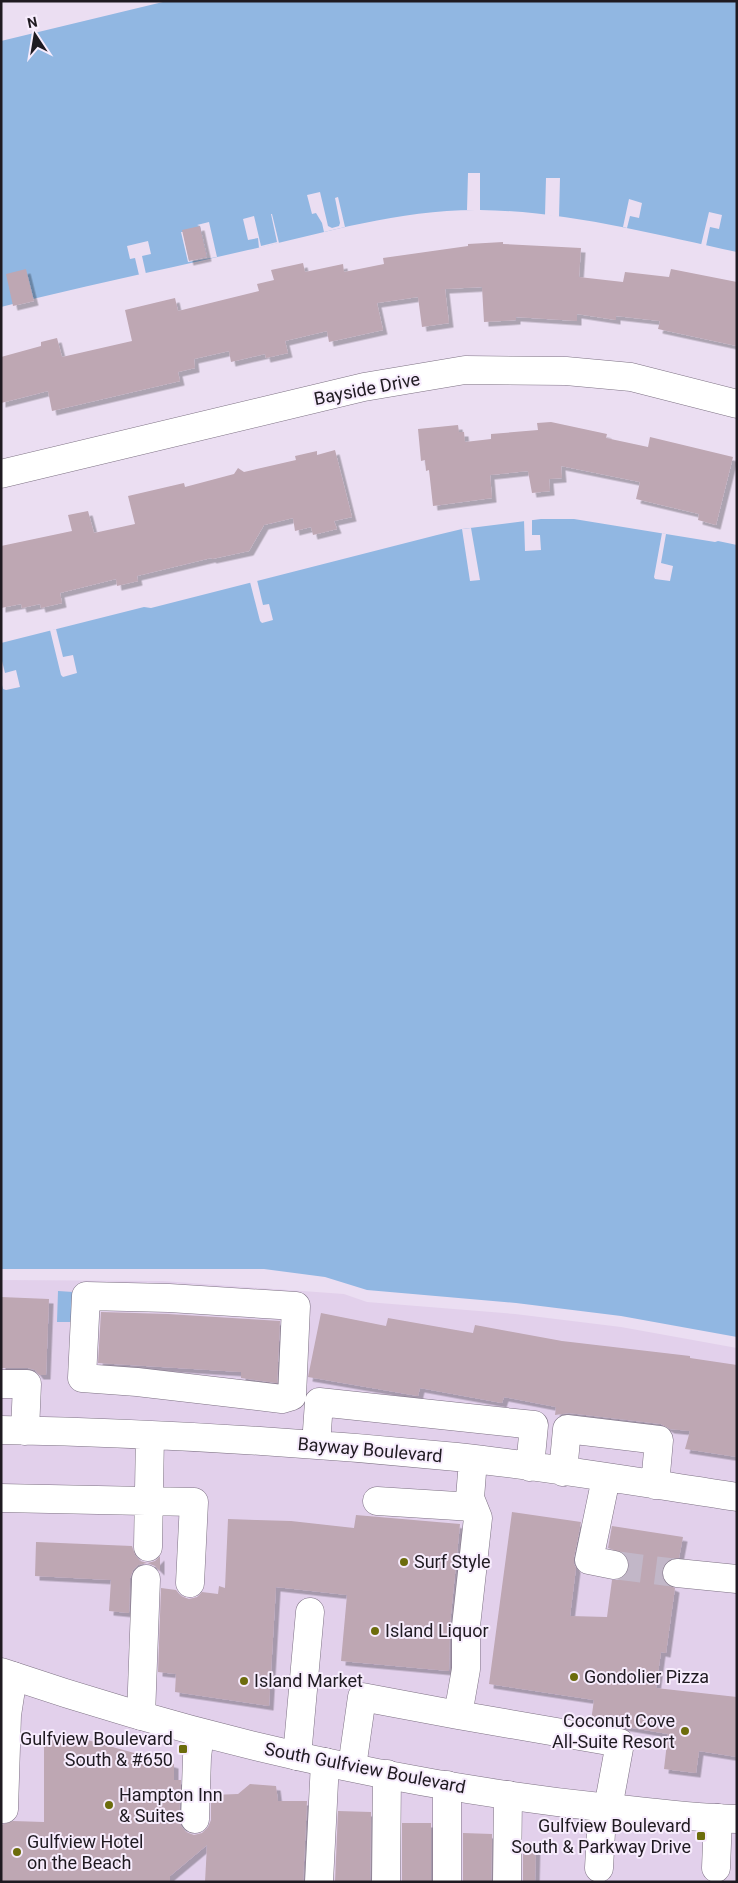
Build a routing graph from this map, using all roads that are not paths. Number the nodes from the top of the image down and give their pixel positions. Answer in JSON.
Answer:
{"nodes":[{"id":1,"x":737,"y":404,"type":"edge"},
{"id":2,"x":1,"y":474,"type":"edge"},
{"id":3,"x":1,"y":1384,"type":"edge"},
{"id":4,"x":282,"y":1399,"type":"junction"},
{"id":5,"x":13,"y":1431,"type":"edge"},
{"id":6,"x":150,"y":1435,"type":"junction"},
{"id":7,"x":280,"y":1442,"type":"junction"},
{"id":8,"x":316,"y":1445,"type":"junction"},
{"id":9,"x":473,"y":1460,"type":"junction"},
{"id":10,"x":530,"y":1467,"type":"junction"},
{"id":11,"x":563,"y":1472,"type":"junction"},
{"id":12,"x":606,"y":1478,"type":"junction"},
{"id":13,"x":655,"y":1485,"type":"junction"},
{"id":14,"x":737,"y":1497,"type":"edge"},
{"id":15,"x":1,"y":1498,"type":"edge"},
{"id":16,"x":148,"y":1501,"type":"junction"},
{"id":17,"x":377,"y":1501,"type":"dead end"},
{"id":18,"x":473,"y":1507,"type":"junction"},
{"id":19,"x":148,"y":1547,"type":"dead end"},
{"id":20,"x":614,"y":1565,"type":"tunnel mouth"},
{"id":21,"x":677,"y":1573,"type":"tunnel mouth"},
{"id":22,"x":146,"y":1579,"type":"dead end"},
{"id":23,"x":737,"y":1579,"type":"edge"},
{"id":24,"x":190,"y":1582,"type":"dead end"},
{"id":25,"x":310,"y":1612,"type":"dead end"},
{"id":26,"x":7,"y":1674,"type":"edge"},
{"id":27,"x":458,"y":1715,"type":"junction"},
{"id":28,"x":141,"y":1716,"type":"junction"},
{"id":29,"x":200,"y":1733,"type":"junction"},
{"id":30,"x":298,"y":1756,"type":"junction"},
{"id":31,"x":325,"y":1762,"type":"junction"},
{"id":32,"x":352,"y":1767,"type":"junction"},
{"id":33,"x":387,"y":1774,"type":"junction"},
{"id":34,"x":447,"y":1785,"type":"junction"},
{"id":35,"x":508,"y":1795,"type":"junction"},
{"id":36,"x":608,"y":1808,"type":"junction"},
{"id":37,"x":1,"y":1809,"type":"edge"},
{"id":38,"x":728,"y":1819,"type":"edge"},
{"id":39,"x":195,"y":1820,"type":"dead end"},
{"id":40,"x":599,"y":1868,"type":"dead end"},
{"id":41,"x":716,"y":1868,"type":"dead end"},
{"id":42,"x":319,"y":1882,"type":"edge"},
{"id":43,"x":386,"y":1882,"type":"edge"},
{"id":44,"x":447,"y":1882,"type":"edge"},
{"id":45,"x":507,"y":1882,"type":"edge"}],
"edges":[{"from":1,"to":2,"type":"street","name":"Bayside Drive"},
{"from":3,"to":5,"type":"street"},
{"from":4,"to":4,"type":"street"},
{"from":4,"to":7,"type":"street"},
{"from":5,"to":6,"type":"street","name":"Bayway Boulevard"},
{"from":6,"to":7,"type":"street","name":"Bayway Boulevard"},
{"from":6,"to":16,"type":"street"},
{"from":7,"to":8,"type":"street","name":"Bayway Boulevard"},
{"from":8,"to":9,"type":"street","name":"Bayway Boulevard"},
{"from":8,"to":10,"type":"street"},
{"from":9,"to":10,"type":"street","name":"Bayway Boulevard"},
{"from":9,"to":18,"type":"street"},
{"from":10,"to":11,"type":"street","name":"Bayway Boulevard"},
{"from":11,"to":12,"type":"street","name":"Bayway Boulevard"},
{"from":11,"to":13,"type":"street"},
{"from":12,"to":13,"type":"street","name":"Bayway Boulevard"},
{"from":12,"to":20,"type":"street"},
{"from":13,"to":14,"type":"street","name":"Bayway Boulevard"},
{"from":15,"to":16,"type":"street"},
{"from":16,"to":19,"type":"street"},
{"from":16,"to":24,"type":"street"},
{"from":17,"to":18,"type":"street"},
{"from":18,"to":27,"type":"street"},
{"from":21,"to":23,"type":"street"},
{"from":22,"to":28,"type":"street"},
{"from":25,"to":30,"type":"street"},
{"from":26,"to":28,"type":"street","name":"South Gulfview Boulevard"},
{"from":26,"to":37,"type":"street"},
{"from":27,"to":32,"type":"street"},
{"from":27,"to":36,"type":"street"},
{"from":28,"to":29,"type":"street","name":"South Gulfview Boulevard"},
{"from":29,"to":30,"type":"street","name":"South Gulfview Boulevard"},
{"from":29,"to":39,"type":"street"},
{"from":30,"to":31,"type":"street","name":"South Gulfview Boulevard"},
{"from":31,"to":32,"type":"street","name":"South Gulfview Boulevard"},
{"from":31,"to":42,"type":"street"},
{"from":32,"to":33,"type":"street","name":"South Gulfview Boulevard"},
{"from":33,"to":34,"type":"street","name":"South Gulfview Boulevard"},
{"from":33,"to":43,"type":"street"},
{"from":34,"to":35,"type":"street","name":"South Gulfview Boulevard"},
{"from":34,"to":44,"type":"street"},
{"from":35,"to":36,"type":"street","name":"South Gulfview Boulevard"},
{"from":35,"to":45,"type":"street"},
{"from":36,"to":38,"type":"street","name":"South Gulfview Boulevard"},
{"from":36,"to":40,"type":"street"},
{"from":38,"to":41,"type":"street"}]}
